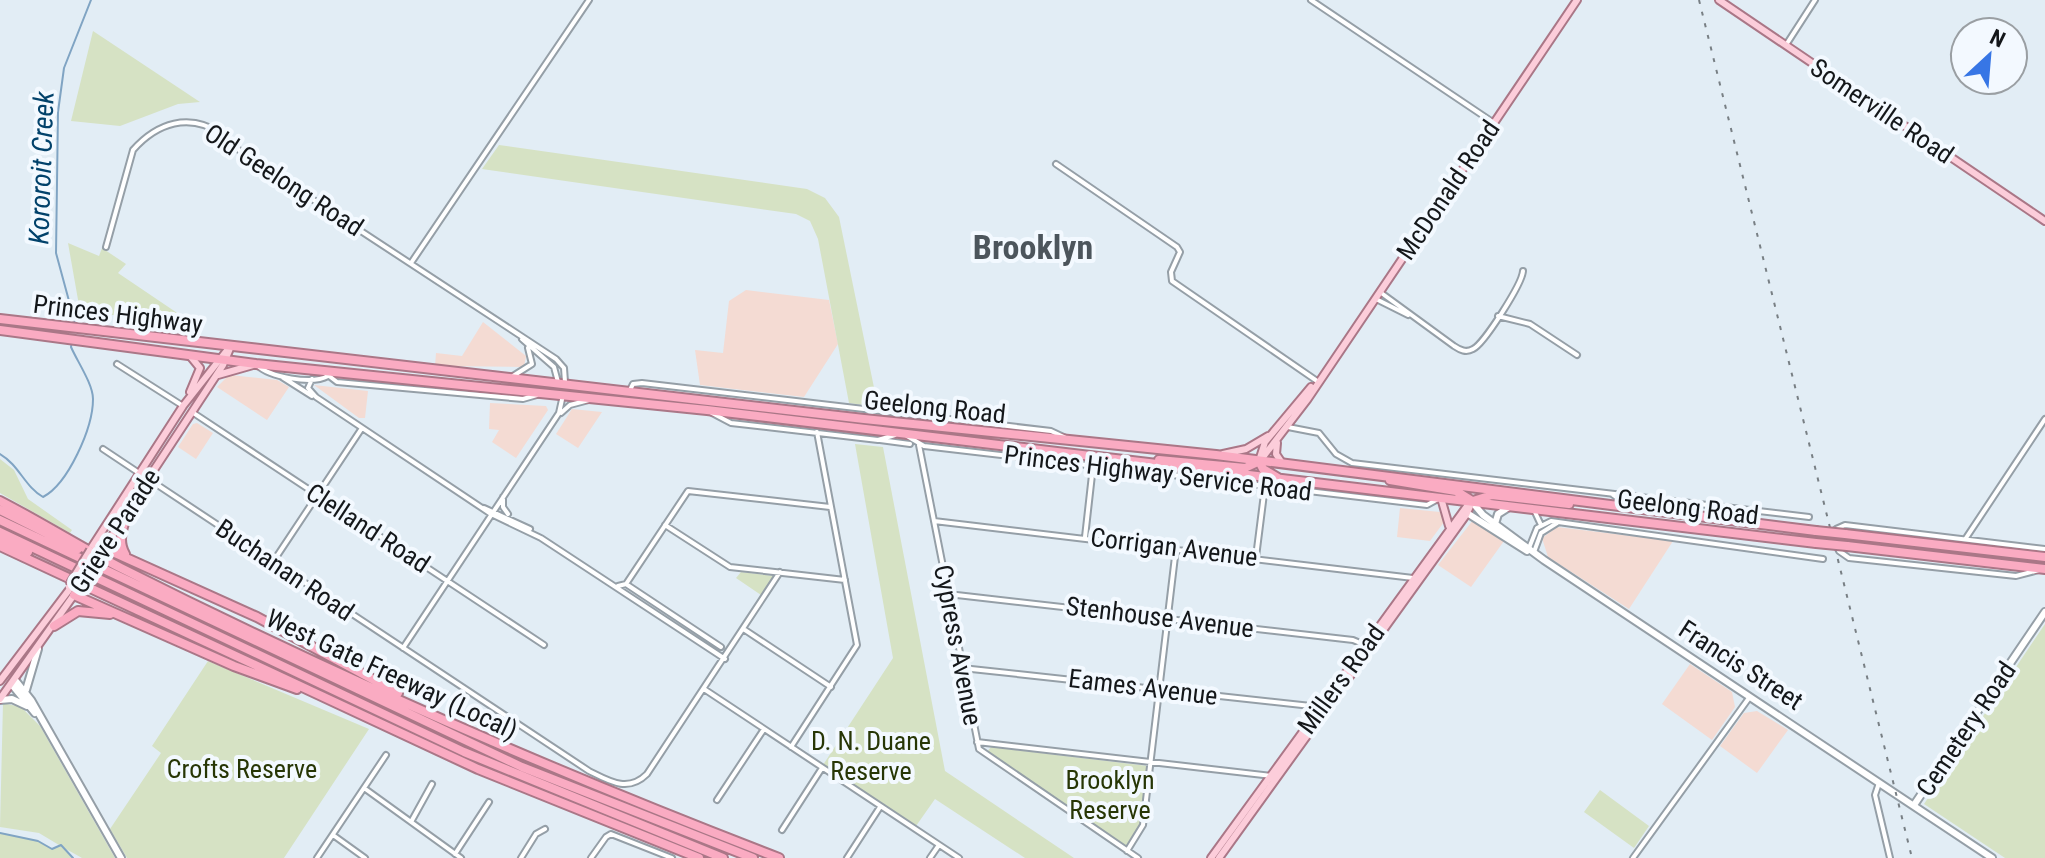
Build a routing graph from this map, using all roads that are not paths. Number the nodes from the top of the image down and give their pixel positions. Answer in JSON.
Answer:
{"nodes":[{"id":1,"x":589,"y":0,"type":"edge"},
{"id":2,"x":1311,"y":0,"type":"edge"},
{"id":3,"x":1577,"y":0,"type":"edge"},
{"id":4,"x":1719,"y":0,"type":"edge"},
{"id":5,"x":1815,"y":0,"type":"edge"},
{"id":6,"x":1786,"y":45,"type":"junction"},
{"id":7,"x":1494,"y":123,"type":"junction"},
{"id":8,"x":1056,"y":164,"type":"dead end"},
{"id":9,"x":2045,"y":221,"type":"edge"},
{"id":10,"x":106,"y":247,"type":"dead end"},
{"id":11,"x":411,"y":263,"type":"junction"},
{"id":12,"x":1523,"y":271,"type":"dead end"},
{"id":13,"x":1379,"y":291,"type":"junction"},
{"id":14,"x":1374,"y":298,"type":"junction"},
{"id":15,"x":1498,"y":316,"type":"junction"},
{"id":16,"x":1413,"y":318,"type":"junction"},
{"id":17,"x":0,"y":319,"type":"edge"},
{"id":18,"x":0,"y":330,"type":"edge"},
{"id":19,"x":516,"y":334,"type":"junction"},
{"id":20,"x":231,"y":346,"type":"junction"},
{"id":21,"x":1577,"y":355,"type":"dead end"},
{"id":22,"x":189,"y":356,"type":"junction"},
{"id":23,"x":223,"y":359,"type":"junction"},
{"id":24,"x":117,"y":364,"type":"dead end"},
{"id":25,"x":256,"y":364,"type":"junction"},
{"id":26,"x":325,"y":373,"type":"junction"},
{"id":27,"x":216,"y":375,"type":"junction"},
{"id":28,"x":279,"y":375,"type":"junction"},
{"id":29,"x":511,"y":377,"type":"junction"},
{"id":30,"x":312,"y":379,"type":"junction"},
{"id":31,"x":1318,"y":380,"type":"junction"},
{"id":32,"x":561,"y":382,"type":"junction"},
{"id":33,"x":629,"y":390,"type":"junction"},
{"id":34,"x":543,"y":392,"type":"junction"},
{"id":35,"x":561,"y":394,"type":"junction"},
{"id":36,"x":596,"y":399,"type":"junction"},
{"id":37,"x":628,"y":402,"type":"junction"},
{"id":38,"x":325,"y":403,"type":"junction"},
{"id":39,"x":183,"y":406,"type":"junction"},
{"id":40,"x":707,"y":410,"type":"junction"},
{"id":41,"x":192,"y":412,"type":"junction"},
{"id":42,"x":556,"y":417,"type":"junction"},
{"id":43,"x":2045,"y":419,"type":"edge"},
{"id":44,"x":1281,"y":421,"type":"junction"},
{"id":45,"x":1288,"y":427,"type":"junction"},
{"id":46,"x":362,"y":428,"type":"junction"},
{"id":47,"x":817,"y":432,"type":"junction"},
{"id":48,"x":1272,"y":433,"type":"junction"},
{"id":49,"x":902,"y":434,"type":"junction"},
{"id":50,"x":878,"y":440,"type":"junction"},
{"id":51,"x":1278,"y":440,"type":"junction"},
{"id":52,"x":910,"y":444,"type":"dead end"},
{"id":53,"x":1089,"y":444,"type":"junction"},
{"id":54,"x":919,"y":445,"type":"junction"},
{"id":55,"x":103,"y":449,"type":"dead end"},
{"id":56,"x":1021,"y":449,"type":"junction"},
{"id":57,"x":1005,"y":455,"type":"junction"},
{"id":58,"x":1216,"y":455,"type":"junction"},
{"id":59,"x":1089,"y":456,"type":"junction"},
{"id":60,"x":1259,"y":461,"type":"junction"},
{"id":61,"x":1142,"y":463,"type":"junction"},
{"id":62,"x":1282,"y":463,"type":"junction"},
{"id":63,"x":1093,"y":466,"type":"junction"},
{"id":64,"x":139,"y":473,"type":"junction"},
{"id":65,"x":1378,"y":476,"type":"junction"},
{"id":66,"x":148,"y":479,"type":"junction"},
{"id":67,"x":1283,"y":481,"type":"junction"},
{"id":68,"x":1265,"y":486,"type":"junction"},
{"id":69,"x":506,"y":491,"type":"junction"},
{"id":70,"x":1611,"y":493,"type":"junction"},
{"id":71,"x":317,"y":495,"type":"junction"},
{"id":72,"x":1440,"y":498,"type":"junction"},
{"id":73,"x":1654,"y":498,"type":"junction"},
{"id":74,"x":0,"y":501,"type":"edge"},
{"id":75,"x":1472,"y":501,"type":"junction"},
{"id":76,"x":1597,"y":505,"type":"junction"},
{"id":77,"x":1510,"y":506,"type":"junction"},
{"id":78,"x":831,"y":507,"type":"junction"},
{"id":79,"x":1637,"y":509,"type":"junction"},
{"id":80,"x":0,"y":510,"type":"edge"},
{"id":81,"x":1534,"y":510,"type":"junction"},
{"id":82,"x":492,"y":512,"type":"junction"},
{"id":83,"x":1467,"y":513,"type":"junction"},
{"id":84,"x":1809,"y":517,"type":"dead end"},
{"id":85,"x":0,"y":520,"type":"edge"},
{"id":86,"x":518,"y":521,"type":"junction"},
{"id":87,"x":934,"y":521,"type":"junction"},
{"id":88,"x":1559,"y":523,"type":"junction"},
{"id":89,"x":1495,"y":524,"type":"junction"},
{"id":90,"x":665,"y":525,"type":"junction"},
{"id":91,"x":1541,"y":525,"type":"junction"},
{"id":92,"x":1549,"y":527,"type":"junction"},
{"id":93,"x":1451,"y":531,"type":"junction"},
{"id":94,"x":0,"y":532,"type":"edge"},
{"id":95,"x":1504,"y":532,"type":"junction"},
{"id":96,"x":1085,"y":537,"type":"junction"},
{"id":97,"x":0,"y":538,"type":"edge"},
{"id":98,"x":541,"y":538,"type":"junction"},
{"id":99,"x":1966,"y":538,"type":"junction"},
{"id":100,"x":2002,"y":543,"type":"junction"},
{"id":101,"x":0,"y":546,"type":"edge"},
{"id":102,"x":104,"y":548,"type":"junction"},
{"id":103,"x":1176,"y":548,"type":"junction"},
{"id":104,"x":2045,"y":549,"type":"edge"},
{"id":105,"x":92,"y":551,"type":"junction"},
{"id":106,"x":1531,"y":551,"type":"junction"},
{"id":107,"x":2007,"y":553,"type":"junction"},
{"id":108,"x":126,"y":556,"type":"junction"},
{"id":109,"x":1256,"y":557,"type":"junction"},
{"id":110,"x":2045,"y":557,"type":"edge"},
{"id":111,"x":1823,"y":559,"type":"dead end"},
{"id":112,"x":273,"y":562,"type":"junction"},
{"id":113,"x":119,"y":567,"type":"junction"},
{"id":114,"x":2043,"y":569,"type":"edge"},
{"id":115,"x":780,"y":572,"type":"junction"},
{"id":116,"x":1413,"y":578,"type":"junction"},
{"id":117,"x":95,"y":579,"type":"junction"},
{"id":118,"x":447,"y":580,"type":"junction"},
{"id":119,"x":845,"y":580,"type":"junction"},
{"id":120,"x":626,"y":584,"type":"junction"},
{"id":121,"x":615,"y":587,"type":"junction"},
{"id":122,"x":73,"y":590,"type":"junction"},
{"id":123,"x":627,"y":594,"type":"junction"},
{"id":124,"x":948,"y":594,"type":"junction"},
{"id":125,"x":2045,"y":612,"type":"edge"},
{"id":126,"x":1167,"y":618,"type":"junction"},
{"id":127,"x":135,"y":621,"type":"junction"},
{"id":128,"x":54,"y":626,"type":"junction"},
{"id":129,"x":745,"y":630,"type":"junction"},
{"id":130,"x":697,"y":631,"type":"junction"},
{"id":131,"x":692,"y":638,"type":"junction"},
{"id":132,"x":544,"y":645,"type":"dead end"},
{"id":133,"x":721,"y":647,"type":"dead end"},
{"id":134,"x":1367,"y":647,"type":"junction"},
{"id":135,"x":403,"y":648,"type":"junction"},
{"id":136,"x":38,"y":649,"type":"junction"},
{"id":137,"x":725,"y":659,"type":"junction"},
{"id":138,"x":962,"y":668,"type":"junction"},
{"id":139,"x":6,"y":674,"type":"junction"},
{"id":140,"x":0,"y":681,"type":"edge"},
{"id":141,"x":15,"y":683,"type":"junction"},
{"id":142,"x":831,"y":687,"type":"junction"},
{"id":143,"x":704,"y":689,"type":"junction"},
{"id":144,"x":1159,"y":689,"type":"junction"},
{"id":145,"x":26,"y":690,"type":"junction"},
{"id":146,"x":1750,"y":696,"type":"junction"},
{"id":147,"x":328,"y":699,"type":"junction"},
{"id":148,"x":0,"y":700,"type":"edge"},
{"id":149,"x":30,"y":707,"type":"junction"},
{"id":150,"x":1320,"y":712,"type":"junction"},
{"id":151,"x":43,"y":722,"type":"junction"},
{"id":152,"x":764,"y":729,"type":"junction"},
{"id":153,"x":977,"y":742,"type":"junction"},
{"id":154,"x":791,"y":747,"type":"junction"},
{"id":155,"x":516,"y":753,"type":"junction"},
{"id":156,"x":386,"y":755,"type":"dead end"},
{"id":157,"x":1151,"y":759,"type":"junction"},
{"id":158,"x":822,"y":768,"type":"junction"},
{"id":159,"x":1273,"y":777,"type":"junction"},
{"id":160,"x":1880,"y":782,"type":"junction"},
{"id":161,"x":432,"y":784,"type":"dead end"},
{"id":162,"x":364,"y":788,"type":"junction"},
{"id":163,"x":717,"y":800,"type":"dead end"},
{"id":164,"x":489,"y":802,"type":"dead end"},
{"id":165,"x":1914,"y":805,"type":"junction"},
{"id":166,"x":880,"y":807,"type":"junction"},
{"id":167,"x":411,"y":822,"type":"junction"},
{"id":168,"x":545,"y":829,"type":"dead end"},
{"id":169,"x":782,"y":830,"type":"dead end"},
{"id":170,"x":333,"y":835,"type":"junction"},
{"id":171,"x":939,"y":845,"type":"junction"},
{"id":172,"x":1127,"y":851,"type":"junction"},
{"id":173,"x":455,"y":854,"type":"junction"},
{"id":174,"x":121,"y":858,"type":"edge"},
{"id":175,"x":317,"y":858,"type":"edge"},
{"id":176,"x":365,"y":858,"type":"edge"},
{"id":177,"x":461,"y":858,"type":"edge"},
{"id":178,"x":521,"y":858,"type":"edge"},
{"id":179,"x":591,"y":858,"type":"edge"},
{"id":180,"x":672,"y":858,"type":"edge"},
{"id":181,"x":699,"y":858,"type":"edge"},
{"id":182,"x":723,"y":858,"type":"edge"},
{"id":183,"x":753,"y":858,"type":"edge"},
{"id":184,"x":779,"y":858,"type":"edge"},
{"id":185,"x":847,"y":858,"type":"edge"},
{"id":186,"x":930,"y":858,"type":"edge"},
{"id":187,"x":959,"y":858,"type":"edge"},
{"id":188,"x":1138,"y":858,"type":"edge"},
{"id":189,"x":1211,"y":858,"type":"edge"},
{"id":190,"x":1219,"y":858,"type":"edge"},
{"id":191,"x":1633,"y":858,"type":"edge"},
{"id":192,"x":1890,"y":858,"type":"edge"},
{"id":193,"x":1992,"y":858,"type":"edge"}],
"edges":[{"from":1,"to":11,"type":"street"},
{"from":2,"to":7,"type":"street"},
{"from":3,"to":7,"type":"main road","name":"McDonald Road"},
{"from":4,"to":6,"type":"main road","name":"Somerville Road"},
{"from":5,"to":6,"type":"street"},
{"from":6,"to":9,"type":"main road","name":"Somerville Road"},
{"from":7,"to":13,"type":"main road","name":"McDonald Road"},
{"from":8,"to":31,"type":"street"},
{"from":10,"to":11,"type":"street","name":"Old Geelong Road"},
{"from":11,"to":19,"type":"street","name":"Old Geelong Road"},
{"from":12,"to":15,"type":"street"},
{"from":13,"to":14,"type":"main road","name":"McDonald Road"},
{"from":13,"to":16,"type":"street"},
{"from":14,"to":16,"type":"street"},
{"from":14,"to":31,"type":"main road","name":"McDonald Road"},
{"from":15,"to":16,"type":"street"},
{"from":15,"to":21,"type":"street"},
{"from":17,"to":20,"type":"highway","name":"Princes Highway"},
{"from":18,"to":22,"type":"highway","name":"Princes Highway"},
{"from":19,"to":29,"type":"street"},
{"from":19,"to":32,"type":"street","name":"Old Geelong Road"},
{"from":20,"to":23,"type":"main road"},
{"from":20,"to":29,"type":"highway","name":"Geelong Road"},
{"from":22,"to":23,"type":"highway","name":"Princes Highway"},
{"from":22,"to":39,"type":"main road"},
{"from":23,"to":25,"type":"highway","name":"Geelong Road"},
{"from":23,"to":27,"type":"main road","name":"Grieve Parade"},
{"from":23,"to":39,"type":"main road","name":"Grieve Parade"},
{"from":24,"to":39,"type":"street"},
{"from":25,"to":26,"type":"highway","name":"Geelong Road"},
{"from":25,"to":27,"type":"main road"},
{"from":25,"to":28,"type":"street"},
{"from":26,"to":30,"type":"street"},
{"from":26,"to":34,"type":"highway","name":"Geelong Road"},
{"from":26,"to":34,"type":"street"},
{"from":27,"to":41,"type":"main road","name":"Grieve Parade"},
{"from":28,"to":30,"type":"street"},
{"from":28,"to":38,"type":"street"},
{"from":29,"to":32,"type":"highway","name":"Geelong Road"},
{"from":30,"to":38,"type":"street"},
{"from":31,"to":44,"type":"main road","name":"McDonald Road"},
{"from":31,"to":45,"type":"main road","name":"McDonald Road"},
{"from":32,"to":33,"type":"highway","name":"Geelong Road"},
{"from":32,"to":35,"type":"highway"},
{"from":33,"to":37,"type":"street"},
{"from":33,"to":53,"type":"highway","name":"Geelong Road"},
{"from":34,"to":35,"type":"highway","name":"Geelong Road"},
{"from":35,"to":36,"type":"highway","name":"Geelong Road"},
{"from":35,"to":42,"type":"street"},
{"from":36,"to":37,"type":"highway","name":"Geelong Road"},
{"from":36,"to":42,"type":"street"},
{"from":37,"to":40,"type":"highway","name":"Geelong Road"},
{"from":38,"to":46,"type":"street"},
{"from":39,"to":41,"type":"main road"},
{"from":39,"to":64,"type":"main road","name":"Grieve Parade"},
{"from":40,"to":47,"type":"street"},
{"from":40,"to":49,"type":"highway","name":"Geelong Road"},
{"from":41,"to":66,"type":"main road","name":"Grieve Parade"},
{"from":41,"to":71,"type":"street","name":"Clelland Road"},
{"from":42,"to":69,"type":"street"},
{"from":43,"to":99,"type":"street"},
{"from":44,"to":45,"type":"main road"},
{"from":44,"to":48,"type":"main road","name":"McDonald Road"},
{"from":45,"to":51,"type":"main road","name":"McDonald Road"},
{"from":45,"to":70,"type":"street","name":"Geelong Road"},
{"from":46,"to":71,"type":"street"},
{"from":46,"to":82,"type":"street"},
{"from":47,"to":50,"type":"street"},
{"from":47,"to":78,"type":"street"},
{"from":48,"to":58,"type":"main road"},
{"from":48,"to":60,"type":"main road","name":"McDonald Road"},
{"from":49,"to":50,"type":"street"},
{"from":49,"to":54,"type":"street","name":"Princes Highway Service Road"},
{"from":49,"to":56,"type":"highway","name":"Geelong Road"},
{"from":50,"to":52,"type":"street"},
{"from":51,"to":60,"type":"main road","name":"McDonald Road"},
{"from":51,"to":62,"type":"main road"},
{"from":53,"to":58,"type":"highway","name":"Geelong Road"},
{"from":53,"to":59,"type":"highway"},
{"from":54,"to":57,"type":"street","name":"Princes Highway Service Road"},
{"from":54,"to":87,"type":"street","name":"Cypress Avenue"},
{"from":55,"to":64,"type":"street"},
{"from":56,"to":57,"type":"street"},
{"from":56,"to":59,"type":"highway","name":"Geelong Road"},
{"from":57,"to":63,"type":"street","name":"Princes Highway Service Road"},
{"from":58,"to":60,"type":"highway","name":"Geelong Road"},
{"from":59,"to":61,"type":"highway","name":"Geelong Road"},
{"from":60,"to":61,"type":"highway"},
{"from":60,"to":62,"type":"highway","name":"Geelong Road"},
{"from":60,"to":67,"type":"highway"},
{"from":61,"to":67,"type":"highway","name":"Geelong Road"},
{"from":62,"to":65,"type":"highway","name":"Geelong Road"},
{"from":63,"to":68,"type":"street","name":"Princes Highway Service Road"},
{"from":63,"to":96,"type":"street"},
{"from":64,"to":66,"type":"main road"},
{"from":64,"to":105,"type":"main road","name":"Grieve Parade"},
{"from":65,"to":75,"type":"highway"},
{"from":65,"to":76,"type":"highway","name":"Geelong Road"},
{"from":66,"to":102,"type":"main road","name":"Grieve Parade"},
{"from":66,"to":108,"type":"highway"},
{"from":66,"to":112,"type":"street","name":"Buchanan Road"},
{"from":67,"to":72,"type":"highway","name":"Geelong Road"},
{"from":68,"to":72,"type":"street","name":"Princes Highway Service Road"},
{"from":68,"to":109,"type":"street"},
{"from":69,"to":82,"type":"street"},
{"from":69,"to":86,"type":"street"},
{"from":70,"to":73,"type":"street","name":"Geelong Road"},
{"from":70,"to":79,"type":"street","name":"Geelong Road"},
{"from":71,"to":112,"type":"street"},
{"from":71,"to":118,"type":"street","name":"Clelland Road"},
{"from":72,"to":75,"type":"highway","name":"Geelong Road"},
{"from":72,"to":93,"type":"main road"},
{"from":73,"to":79,"type":"street","name":"Geelong Road"},
{"from":73,"to":84,"type":"street","name":"Geelong Road"},
{"from":74,"to":113,"type":"highway","name":"West Gate Freeway (Local)"},
{"from":75,"to":76,"type":"highway"},
{"from":75,"to":77,"type":"highway","name":"Geelong Road"},
{"from":75,"to":83,"type":"main road","name":"Millers Road"},
{"from":75,"to":89,"type":"main road"},
{"from":75,"to":93,"type":"main road","name":"Millers Road"},
{"from":76,"to":79,"type":"highway","name":"Geelong Road"},
{"from":77,"to":81,"type":"highway","name":"Geelong Road"},
{"from":77,"to":89,"type":"main road"},
{"from":78,"to":90,"type":"street"},
{"from":78,"to":119,"type":"street"},
{"from":79,"to":107,"type":"highway","name":"Geelong Road","bridge":true},
{"from":80,"to":113,"type":"highway"},
{"from":81,"to":91,"type":"street"},
{"from":81,"to":114,"type":"highway","name":"Geelong Road","bridge":true},
{"from":82,"to":86,"type":"street"},
{"from":82,"to":98,"type":"street"},
{"from":82,"to":118,"type":"street"},
{"from":83,"to":93,"type":"main road","name":"Millers Road"},
{"from":83,"to":95,"type":"main road"},
{"from":85,"to":183,"type":"highway"},
{"from":86,"to":98,"type":"street"},
{"from":87,"to":96,"type":"street","name":"Corrigan Avenue"},
{"from":87,"to":124,"type":"street","name":"Cypress Avenue"},
{"from":88,"to":91,"type":"street","name":"Geelong Road"},
{"from":88,"to":92,"type":"street","name":"Geelong Road"},
{"from":88,"to":111,"type":"street","name":"Geelong Road"},
{"from":89,"to":95,"type":"main road"},
{"from":90,"to":115,"type":"street"},
{"from":90,"to":120,"type":"street"},
{"from":91,"to":92,"type":"street"},
{"from":91,"to":106,"type":"street"},
{"from":92,"to":106,"type":"street"},
{"from":93,"to":116,"type":"main road","name":"Millers Road"},
{"from":93,"to":134,"type":"main road","name":"Millers Road"},
{"from":94,"to":117,"type":"highway"},
{"from":95,"to":106,"type":"main road","name":"Francis Street"},
{"from":96,"to":103,"type":"street","name":"Corrigan Avenue"},
{"from":97,"to":117,"type":"highway"},
{"from":98,"to":121,"type":"street"},
{"from":99,"to":100,"type":"street","name":"Geelong Road"},
{"from":99,"to":114,"type":"street","name":"Geelong Road"},
{"from":100,"to":104,"type":"street","name":"Geelong Road"},
{"from":100,"to":107,"type":"street"},
{"from":101,"to":147,"type":"highway","name":"West Gate Freeway (Local)"},
{"from":102,"to":105,"type":"main road"},
{"from":102,"to":108,"type":"highway"},
{"from":102,"to":122,"type":"main road","name":"Grieve Parade","bridge":true},
{"from":103,"to":109,"type":"street","name":"Corrigan Avenue"},
{"from":103,"to":126,"type":"street"},
{"from":105,"to":122,"type":"main road","name":"Grieve Parade","bridge":true},
{"from":106,"to":146,"type":"main road","name":"Francis Street"},
{"from":107,"to":110,"type":"highway","name":"Geelong Road"},
{"from":108,"to":155,"type":"highway"},
{"from":109,"to":116,"type":"street","name":"Corrigan Avenue"},
{"from":112,"to":135,"type":"street","name":"Buchanan Road"},
{"from":113,"to":155,"type":"highway","name":"West Gate Freeway (Local)"},
{"from":115,"to":119,"type":"street"},
{"from":115,"to":129,"type":"street"},
{"from":116,"to":134,"type":"main road","name":"Millers Road"},
{"from":117,"to":182,"type":"highway"},
{"from":118,"to":132,"type":"street","name":"Clelland Road"},
{"from":118,"to":135,"type":"street"},
{"from":119,"to":142,"type":"street"},
{"from":120,"to":121,"type":"street"},
{"from":120,"to":123,"type":"street"},
{"from":120,"to":130,"type":"street"},
{"from":121,"to":123,"type":"street"},
{"from":122,"to":127,"type":"highway"},
{"from":122,"to":128,"type":"main road","name":"Grieve Parade"},
{"from":122,"to":139,"type":"main road","name":"Grieve Parade"},
{"from":123,"to":131,"type":"street"},
{"from":124,"to":126,"type":"street","name":"Stenhouse Avenue"},
{"from":124,"to":138,"type":"street","name":"Cypress Avenue"},
{"from":125,"to":165,"type":"main road","name":"Cemetery Road"},
{"from":126,"to":134,"type":"street","name":"Stenhouse Avenue"},
{"from":126,"to":144,"type":"street"},
{"from":127,"to":128,"type":"highway"},
{"from":127,"to":147,"type":"highway"},
{"from":128,"to":136,"type":"main road","name":"Grieve Parade"},
{"from":129,"to":137,"type":"street"},
{"from":129,"to":142,"type":"street"},
{"from":130,"to":131,"type":"street"},
{"from":130,"to":133,"type":"street"},
{"from":131,"to":137,"type":"street"},
{"from":134,"to":150,"type":"main road","name":"Millers Road"},
{"from":135,"to":143,"type":"street","name":"Buchanan Road"},
{"from":136,"to":141,"type":"main road","name":"Grieve Parade"},
{"from":136,"to":145,"type":"main road"},
{"from":137,"to":143,"type":"street"},
{"from":138,"to":144,"type":"street","name":"Eames Avenue"},
{"from":138,"to":153,"type":"street","name":"Cypress Avenue"},
{"from":139,"to":140,"type":"main road","name":"Grieve Parade"},
{"from":139,"to":141,"type":"main road"},
{"from":141,"to":145,"type":"main road"},
{"from":141,"to":148,"type":"main road","name":"Grieve Parade"},
{"from":141,"to":149,"type":"main road"},
{"from":142,"to":154,"type":"street"},
{"from":143,"to":152,"type":"street"},
{"from":144,"to":150,"type":"street","name":"Eames Avenue"},
{"from":144,"to":157,"type":"street"},
{"from":145,"to":151,"type":"main road"},
{"from":146,"to":160,"type":"main road","name":"Francis Street"},
{"from":146,"to":191,"type":"street"},
{"from":147,"to":181,"type":"highway","name":"West Gate Freeway (Local)"},
{"from":148,"to":149,"type":"main road"},
{"from":149,"to":151,"type":"main road"},
{"from":150,"to":159,"type":"main road","name":"Millers Road"},
{"from":151,"to":174,"type":"main road"},
{"from":152,"to":154,"type":"street"},
{"from":152,"to":163,"type":"street"},
{"from":153,"to":157,"type":"street"},
{"from":153,"to":172,"type":"street","name":"Cypress Avenue"},
{"from":154,"to":158,"type":"street"},
{"from":155,"to":184,"type":"highway","name":"West Gate Freeway (Local)"},
{"from":156,"to":162,"type":"street"},
{"from":157,"to":159,"type":"street"},
{"from":157,"to":172,"type":"street"},
{"from":158,"to":166,"type":"street"},
{"from":158,"to":169,"type":"street"},
{"from":159,"to":189,"type":"main road","name":"Millers Road"},
{"from":159,"to":190,"type":"main road","name":"Millers Road"},
{"from":160,"to":165,"type":"main road","name":"Francis Street"},
{"from":160,"to":192,"type":"street"},
{"from":161,"to":167,"type":"street"},
{"from":162,"to":167,"type":"street"},
{"from":162,"to":170,"type":"street"},
{"from":164,"to":173,"type":"street"},
{"from":165,"to":193,"type":"main road","name":"Francis Street"},
{"from":166,"to":171,"type":"street"},
{"from":166,"to":185,"type":"street"},
{"from":167,"to":173,"type":"street"},
{"from":168,"to":178,"type":"street"},
{"from":170,"to":175,"type":"street"},
{"from":170,"to":176,"type":"street"},
{"from":171,"to":186,"type":"street"},
{"from":171,"to":187,"type":"street"},
{"from":172,"to":188,"type":"street","name":"Cypress Avenue"},
{"from":173,"to":177,"type":"street"},
{"from":179,"to":180,"type":"street"}]}
